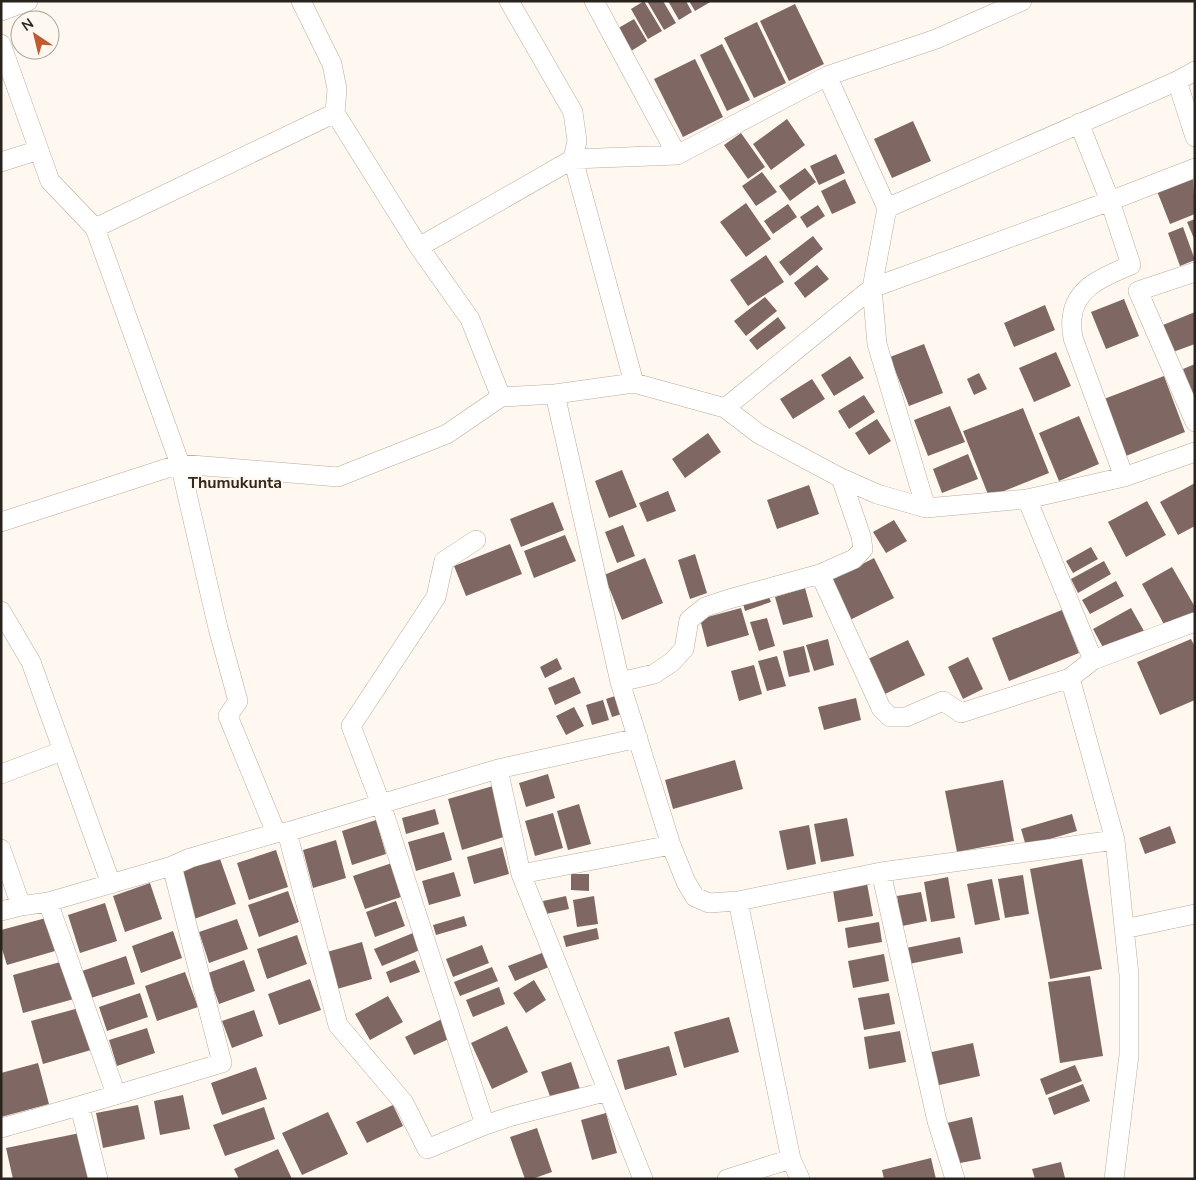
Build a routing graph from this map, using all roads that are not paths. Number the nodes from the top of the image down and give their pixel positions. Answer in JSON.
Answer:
{"nodes":[{"id":1,"x":28,"y":1,"type":"edge"},
{"id":2,"x":301,"y":1,"type":"edge"},
{"id":3,"x":509,"y":1,"type":"edge"},
{"id":4,"x":594,"y":1,"type":"edge"},
{"id":5,"x":1022,"y":1,"type":"edge"},
{"id":6,"x":1,"y":11,"type":"edge"},
{"id":7,"x":1,"y":44,"type":"edge"},
{"id":8,"x":1195,"y":71,"type":"edge"},
{"id":9,"x":827,"y":76,"type":"junction"},
{"id":10,"x":1178,"y":81,"type":"junction"},
{"id":11,"x":335,"y":113,"type":"junction"},
{"id":12,"x":1079,"y":123,"type":"junction"},
{"id":13,"x":1195,"y":137,"type":"edge"},
{"id":14,"x":39,"y":150,"type":"junction"},
{"id":15,"x":677,"y":155,"type":"junction"},
{"id":16,"x":573,"y":159,"type":"junction"},
{"id":17,"x":1,"y":162,"type":"edge"},
{"id":18,"x":1195,"y":168,"type":"edge"},
{"id":19,"x":1110,"y":201,"type":"junction"},
{"id":20,"x":887,"y":208,"type":"junction"},
{"id":21,"x":95,"y":228,"type":"junction"},
{"id":22,"x":419,"y":247,"type":"junction"},
{"id":23,"x":1195,"y":272,"type":"edge"},
{"id":24,"x":872,"y":288,"type":"junction"},
{"id":25,"x":634,"y":383,"type":"junction"},
{"id":26,"x":555,"y":394,"type":"junction"},
{"id":27,"x":501,"y":398,"type":"junction"},
{"id":28,"x":725,"y":408,"type":"junction"},
{"id":29,"x":1195,"y":422,"type":"edge"},
{"id":30,"x":1195,"y":452,"type":"edge"},
{"id":31,"x":180,"y":464,"type":"junction"},
{"id":32,"x":1124,"y":477,"type":"junction"},
{"id":33,"x":842,"y":478,"type":"junction"},
{"id":34,"x":1027,"y":499,"type":"junction"},
{"id":35,"x":926,"y":508,"type":"junction"},
{"id":36,"x":1,"y":522,"type":"edge"},
{"id":37,"x":476,"y":540,"type":"dead end"},
{"id":38,"x":820,"y":574,"type":"junction"},
{"id":39,"x":1,"y":612,"type":"edge"},
{"id":40,"x":1195,"y":622,"type":"edge"},
{"id":41,"x":1093,"y":660,"type":"junction"},
{"id":42,"x":1070,"y":678,"type":"junction"},
{"id":43,"x":620,"y":682,"type":"junction"},
{"id":44,"x":638,"y":738,"type":"junction"},
{"id":45,"x":62,"y":751,"type":"junction"},
{"id":46,"x":498,"y":769,"type":"junction"},
{"id":47,"x":1,"y":774,"type":"edge"},
{"id":48,"x":381,"y":804,"type":"junction"},
{"id":49,"x":282,"y":833,"type":"junction"},
{"id":50,"x":1115,"y":840,"type":"junction"},
{"id":51,"x":671,"y":845,"type":"junction"},
{"id":52,"x":1,"y":849,"type":"edge"},
{"id":53,"x":172,"y":866,"type":"junction"},
{"id":54,"x":880,"y":872,"type":"junction"},
{"id":55,"x":521,"y":874,"type":"junction"},
{"id":56,"x":111,"y":884,"type":"junction"},
{"id":57,"x":738,"y":901,"type":"junction"},
{"id":58,"x":48,"y":902,"type":"junction"},
{"id":59,"x":21,"y":906,"type":"junction"},
{"id":60,"x":1,"y":911,"type":"edge"},
{"id":61,"x":1195,"y":914,"type":"edge"},
{"id":62,"x":1124,"y":929,"type":"junction"},
{"id":63,"x":608,"y":1091,"type":"junction"},
{"id":64,"x":116,"y":1094,"type":"junction"},
{"id":65,"x":80,"y":1107,"type":"junction"},
{"id":66,"x":485,"y":1125,"type":"junction"},
{"id":67,"x":1,"y":1128,"type":"edge"},
{"id":68,"x":791,"y":1159,"type":"junction"},
{"id":69,"x":98,"y":1179,"type":"edge"},
{"id":70,"x":643,"y":1179,"type":"edge"},
{"id":71,"x":728,"y":1179,"type":"edge"},
{"id":72,"x":800,"y":1179,"type":"edge"},
{"id":73,"x":955,"y":1179,"type":"edge"},
{"id":74,"x":1114,"y":1179,"type":"edge"}],
"edges":[{"from":1,"to":6,"type":"street"},
{"from":2,"to":11,"type":"street"},
{"from":3,"to":16,"type":"street"},
{"from":4,"to":15,"type":"street"},
{"from":5,"to":9,"type":"street"},
{"from":7,"to":14,"type":"street"},
{"from":8,"to":10,"type":"street"},
{"from":9,"to":15,"type":"street"},
{"from":9,"to":20,"type":"street"},
{"from":10,"to":12,"type":"street"},
{"from":10,"to":13,"type":"street"},
{"from":11,"to":21,"type":"street"},
{"from":11,"to":22,"type":"street"},
{"from":12,"to":19,"type":"street"},
{"from":12,"to":20,"type":"street"},
{"from":14,"to":17,"type":"street"},
{"from":14,"to":21,"type":"street"},
{"from":15,"to":16,"type":"street"},
{"from":16,"to":22,"type":"street"},
{"from":16,"to":25,"type":"street"},
{"from":18,"to":19,"type":"street"},
{"from":19,"to":24,"type":"street"},
{"from":19,"to":32,"type":"street"},
{"from":20,"to":24,"type":"street"},
{"from":21,"to":31,"type":"street"},
{"from":22,"to":27,"type":"street"},
{"from":23,"to":29,"type":"street"},
{"from":24,"to":28,"type":"street"},
{"from":24,"to":35,"type":"street"},
{"from":25,"to":26,"type":"street"},
{"from":25,"to":28,"type":"street"},
{"from":26,"to":27,"type":"street"},
{"from":26,"to":43,"type":"street"},
{"from":27,"to":31,"type":"street"},
{"from":28,"to":33,"type":"street"},
{"from":30,"to":32,"type":"street"},
{"from":31,"to":36,"type":"street"},
{"from":31,"to":49,"type":"street"},
{"from":32,"to":34,"type":"street"},
{"from":33,"to":35,"type":"street"},
{"from":33,"to":38,"type":"street"},
{"from":34,"to":35,"type":"street"},
{"from":34,"to":41,"type":"street"},
{"from":37,"to":48,"type":"street"},
{"from":38,"to":42,"type":"street"},
{"from":38,"to":43,"type":"street"},
{"from":39,"to":45,"type":"street"},
{"from":40,"to":41,"type":"street"},
{"from":41,"to":42,"type":"street"},
{"from":42,"to":50,"type":"street"},
{"from":43,"to":44,"type":"street"},
{"from":44,"to":46,"type":"street"},
{"from":44,"to":51,"type":"street"},
{"from":45,"to":47,"type":"street"},
{"from":45,"to":56,"type":"street"},
{"from":46,"to":48,"type":"street"},
{"from":46,"to":55,"type":"street"},
{"from":48,"to":49,"type":"street"},
{"from":48,"to":66,"type":"street"},
{"from":49,"to":53,"type":"street"},
{"from":49,"to":66,"type":"street"},
{"from":50,"to":54,"type":"street"},
{"from":50,"to":62,"type":"street"},
{"from":51,"to":55,"type":"street"},
{"from":51,"to":57,"type":"street"},
{"from":52,"to":59,"type":"street"},
{"from":53,"to":56,"type":"street"},
{"from":53,"to":64,"type":"street"},
{"from":54,"to":57,"type":"street"},
{"from":54,"to":73,"type":"street"},
{"from":55,"to":63,"type":"street"},
{"from":56,"to":58,"type":"street"},
{"from":57,"to":68,"type":"street"},
{"from":58,"to":59,"type":"street"},
{"from":58,"to":64,"type":"street"},
{"from":59,"to":60,"type":"street"},
{"from":61,"to":62,"type":"street"},
{"from":62,"to":74,"type":"street"},
{"from":63,"to":66,"type":"street"},
{"from":63,"to":70,"type":"street"},
{"from":64,"to":65,"type":"street"},
{"from":65,"to":67,"type":"street"},
{"from":65,"to":69,"type":"street"},
{"from":68,"to":71,"type":"street"},
{"from":68,"to":72,"type":"street"}]}
